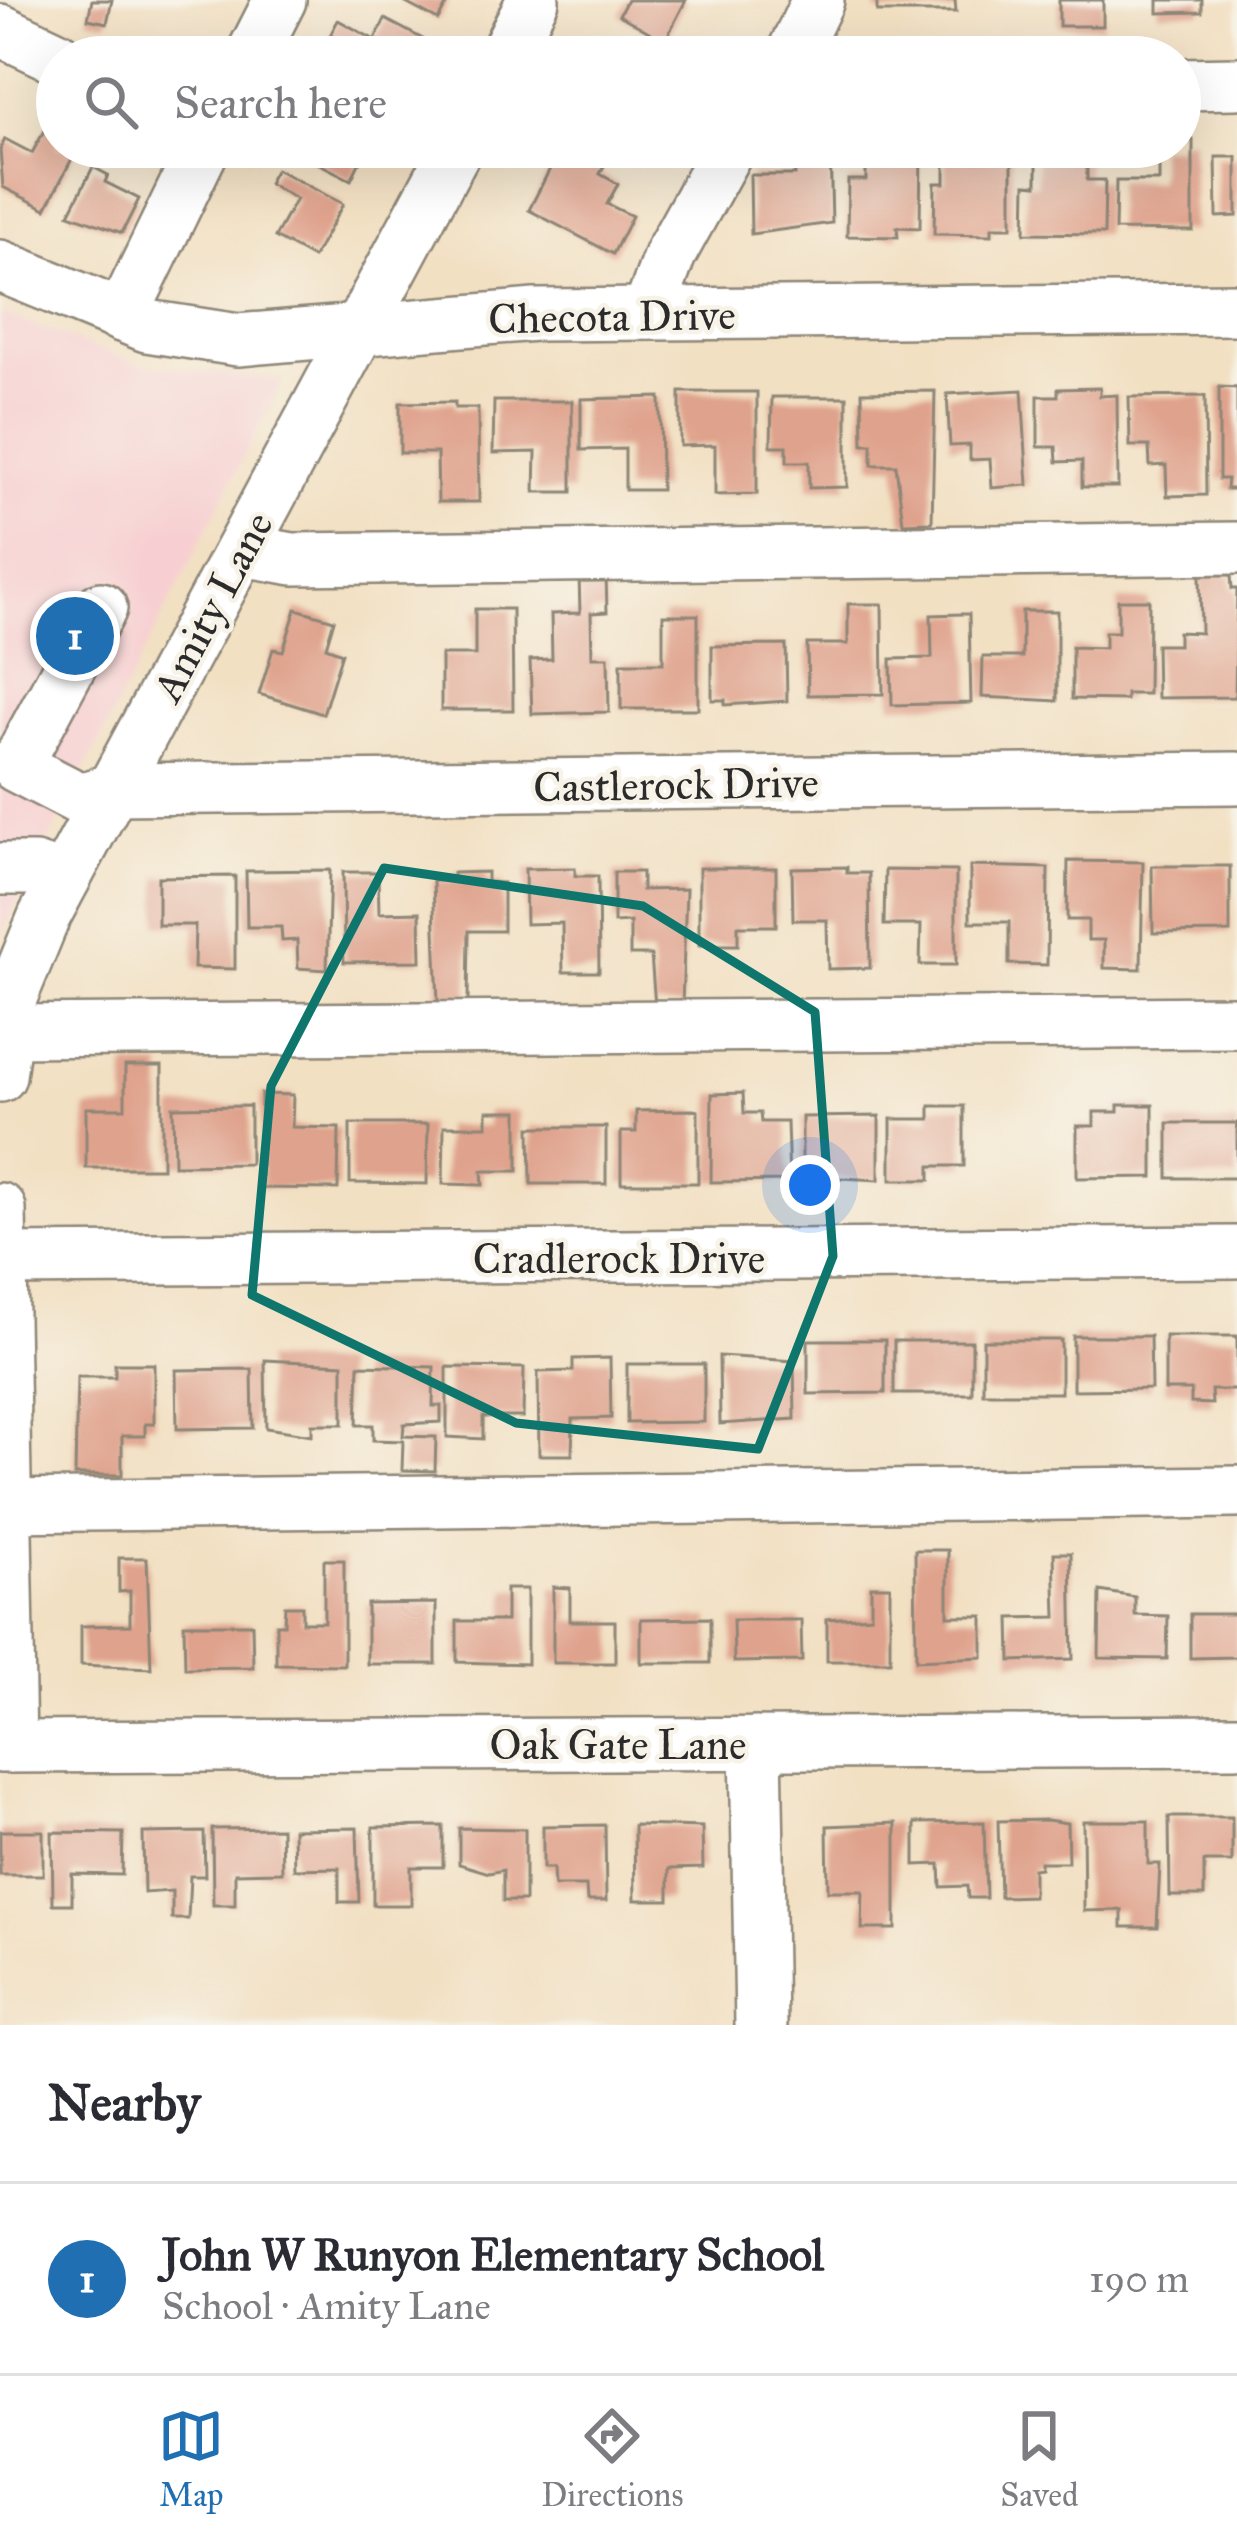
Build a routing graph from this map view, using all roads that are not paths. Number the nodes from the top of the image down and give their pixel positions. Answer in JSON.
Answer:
{"nodes":[{"id":1,"x":280,"y":0,"type":"edge"},
{"id":2,"x":533,"y":0,"type":"edge"},
{"id":3,"x":818,"y":0,"type":"edge"},
{"id":4,"x":0,"y":30,"type":"edge"},
{"id":5,"x":261,"y":36,"type":"edge"},
{"id":6,"x":515,"y":36,"type":"edge"},
{"id":7,"x":801,"y":36,"type":"edge"},
{"id":8,"x":36,"y":48,"type":"edge"},
{"id":9,"x":1237,"y":83,"type":"edge"},
{"id":10,"x":1201,"y":84,"type":"edge"},
{"id":11,"x":194,"y":168,"type":"edge"},
{"id":12,"x":446,"y":168,"type":"edge"},
{"id":13,"x":717,"y":168,"type":"edge"},
{"id":14,"x":0,"y":266,"type":"edge"},
{"id":15,"x":1237,"y":309,"type":"edge"},
{"id":16,"x":648,"y":314,"type":"junction"},
{"id":17,"x":122,"y":316,"type":"junction"},
{"id":18,"x":363,"y":326,"type":"junction"},
{"id":19,"x":1237,"y":548,"type":"edge"},
{"id":20,"x":242,"y":550,"type":"junction"},
{"id":21,"x":101,"y":608,"type":"dead end"},
{"id":22,"x":1237,"y":778,"type":"edge"},
{"id":23,"x":114,"y":789,"type":"junction"},
{"id":24,"x":0,"y":869,"type":"edge"},
{"id":25,"x":64,"y":879,"type":"junction"},
{"id":26,"x":1237,"y":1022,"type":"edge"},
{"id":27,"x":3,"y":1053,"type":"edge"},
{"id":28,"x":0,"y":1209,"type":"edge"},
{"id":29,"x":1237,"y":1252,"type":"edge"},
{"id":30,"x":2,"y":1260,"type":"edge"},
{"id":31,"x":1237,"y":1492,"type":"edge"},
{"id":32,"x":3,"y":1506,"type":"edge"},
{"id":33,"x":1237,"y":1741,"type":"edge"},
{"id":34,"x":756,"y":1743,"type":"junction"},
{"id":35,"x":5,"y":1747,"type":"edge"},
{"id":36,"x":761,"y":2025,"type":"edge"}],
"edges":[{"from":1,"to":5,"type":"street"},
{"from":2,"to":6,"type":"street"},
{"from":3,"to":7,"type":"street"},
{"from":4,"to":8,"type":"street"},
{"from":9,"to":10,"type":"street"},
{"from":11,"to":17,"type":"street"},
{"from":12,"to":18,"type":"street","name":"Amity Lane"},
{"from":13,"to":16,"type":"street"},
{"from":14,"to":17,"type":"street","name":"Checota Drive"},
{"from":15,"to":16,"type":"street","name":"Checota Drive"},
{"from":16,"to":18,"type":"street","name":"Checota Drive"},
{"from":17,"to":18,"type":"street","name":"Checota Drive"},
{"from":18,"to":20,"type":"street","name":"Amity Lane"},
{"from":19,"to":20,"type":"street"},
{"from":20,"to":23,"type":"street","name":"Amity Lane"},
{"from":21,"to":23,"type":"street","name":"Castlerock Drive"},
{"from":22,"to":23,"type":"street","name":"Castlerock Drive"},
{"from":23,"to":25,"type":"street","name":"Amity Lane"},
{"from":24,"to":25,"type":"street"},
{"from":25,"to":27,"type":"street","name":"Amity Lane"},
{"from":26,"to":27,"type":"street"},
{"from":28,"to":30,"type":"street"},
{"from":29,"to":30,"type":"street","name":"Cradlerock Drive"},
{"from":30,"to":32,"type":"street"},
{"from":31,"to":32,"type":"street"},
{"from":32,"to":35,"type":"street"},
{"from":33,"to":34,"type":"street","name":"Oak Gate Lane"},
{"from":34,"to":35,"type":"street","name":"Oak Gate Lane"},
{"from":34,"to":36,"type":"street"}]}
